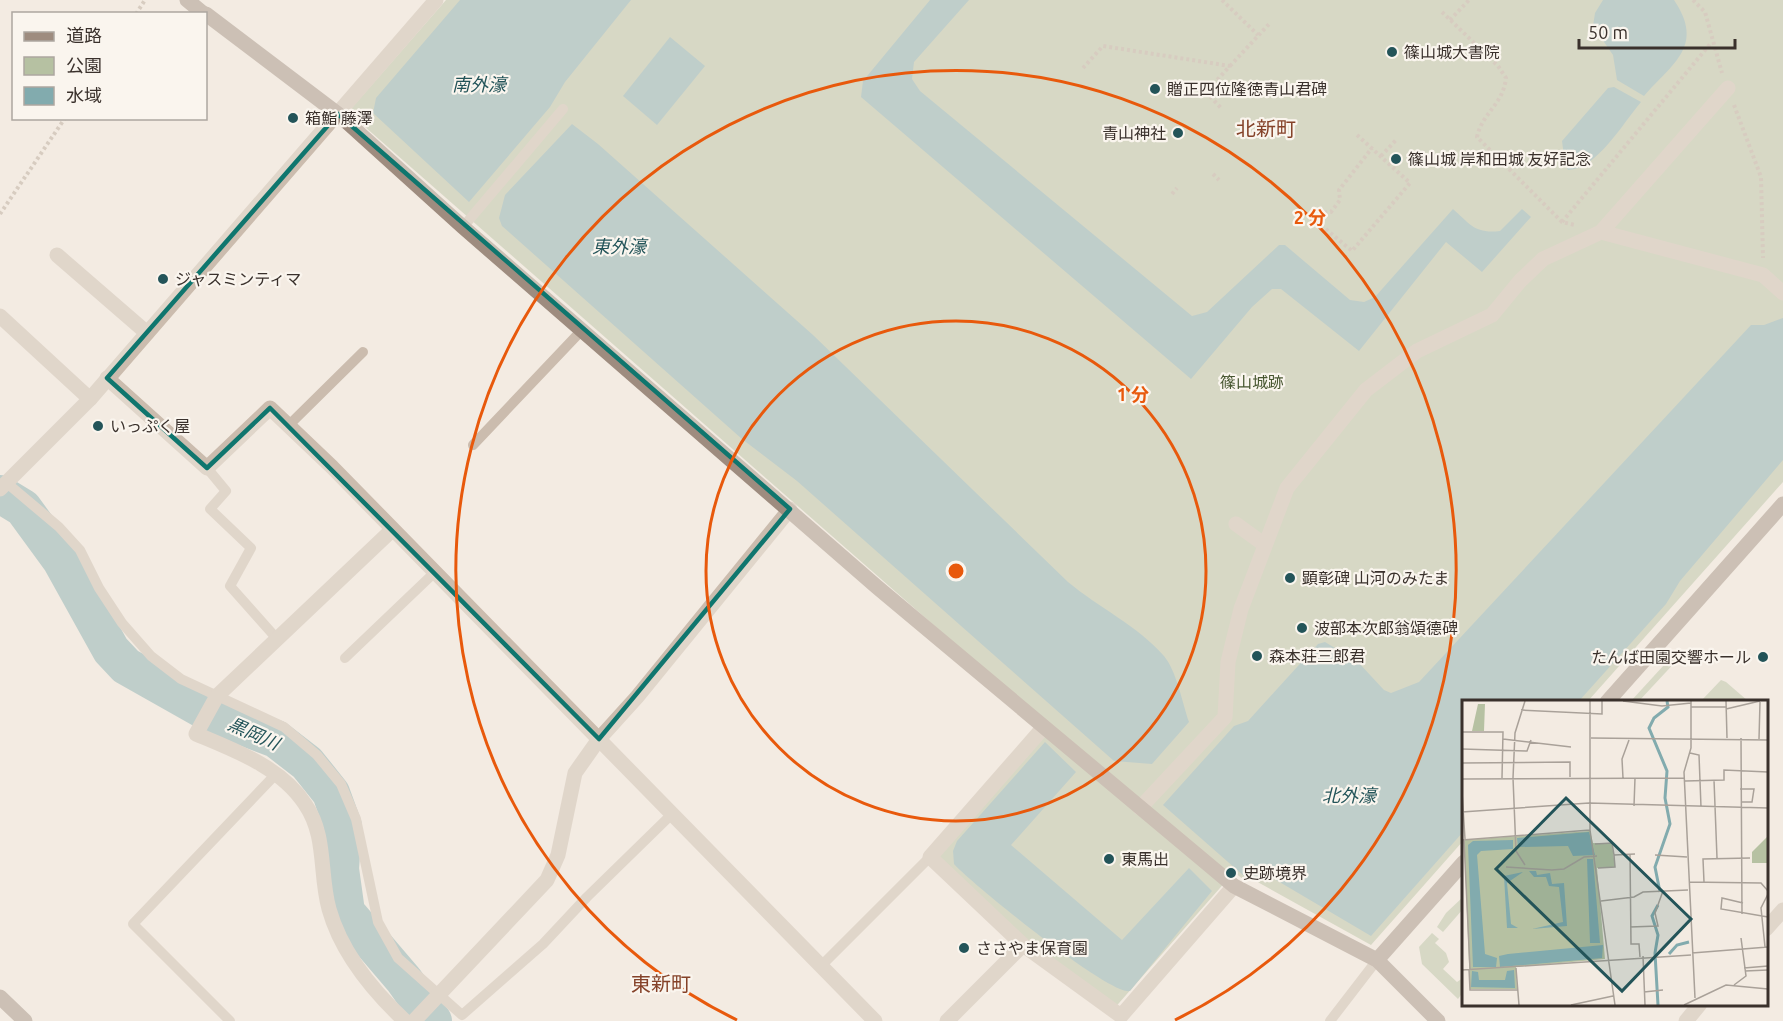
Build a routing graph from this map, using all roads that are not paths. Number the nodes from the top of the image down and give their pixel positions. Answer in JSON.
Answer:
{"nodes":[{"id":1,"x":187,"y":0,"type":"edge"},
{"id":2,"x":436,"y":0,"type":"edge"},
{"id":3,"x":202,"y":12,"type":"edge"},
{"id":4,"x":207,"y":16,"type":"edge"},
{"id":5,"x":1728,"y":88,"type":"road end"},
{"id":6,"x":563,"y":109,"type":"dead end"},
{"id":7,"x":338,"y":114,"type":"junction"},
{"id":8,"x":463,"y":227,"type":"junction"},
{"id":9,"x":1601,"y":232,"type":"junction"},
{"id":10,"x":57,"y":255,"type":"dead end"},
{"id":11,"x":1783,"y":293,"type":"edge"},
{"id":12,"x":0,"y":316,"type":"edge"},
{"id":13,"x":582,"y":330,"type":"junction"},
{"id":14,"x":147,"y":333,"type":"junction"},
{"id":15,"x":363,"y":352,"type":"dead end"},
{"id":16,"x":107,"y":378,"type":"junction"},
{"id":17,"x":90,"y":399,"type":"junction"},
{"id":18,"x":289,"y":425,"type":"junction"},
{"id":19,"x":473,"y":445,"type":"dead end"},
{"id":20,"x":207,"y":468,"type":"junction"},
{"id":21,"x":4,"y":486,"type":"edge"},
{"id":22,"x":1783,"y":504,"type":"edge"},
{"id":23,"x":790,"y":509,"type":"junction"},
{"id":24,"x":1236,"y":524,"type":"dead end"},
{"id":25,"x":392,"y":530,"type":"junction"},
{"id":26,"x":1265,"y":545,"type":"junction"},
{"id":27,"x":434,"y":573,"type":"junction"},
{"id":28,"x":278,"y":640,"type":"junction"},
{"id":29,"x":345,"y":658,"type":"dead end"},
{"id":30,"x":215,"y":698,"type":"junction"},
{"id":31,"x":1609,"y":700,"type":"edge"},
{"id":32,"x":1043,"y":728,"type":"junction"},
{"id":33,"x":599,"y":739,"type":"junction"},
{"id":34,"x":276,"y":774,"type":"junction"},
{"id":35,"x":1140,"y":808,"type":"junction"},
{"id":36,"x":672,"y":814,"type":"junction"},
{"id":37,"x":930,"y":857,"type":"junction"},
{"id":38,"x":1462,"y":864,"type":"edge"},
{"id":39,"x":1234,"y":886,"type":"junction"},
{"id":40,"x":1783,"y":910,"type":"edge"},
{"id":41,"x":1768,"y":928,"type":"edge"},
{"id":42,"x":1023,"y":945,"type":"junction"},
{"id":43,"x":1377,"y":960,"type":"junction"},
{"id":44,"x":821,"y":966,"type":"junction"},
{"id":45,"x":438,"y":996,"type":"junction"},
{"id":46,"x":0,"y":997,"type":"edge"},
{"id":47,"x":1699,"y":1006,"type":"edge"},
{"id":48,"x":25,"y":1021,"type":"edge"},
{"id":49,"x":230,"y":1021,"type":"edge"},
{"id":50,"x":411,"y":1021,"type":"edge"},
{"id":51,"x":875,"y":1021,"type":"edge"},
{"id":52,"x":946,"y":1021,"type":"edge"},
{"id":53,"x":1330,"y":1021,"type":"edge"},
{"id":54,"x":1438,"y":1021,"type":"edge"},
{"id":55,"x":1686,"y":1021,"type":"edge"}],
"edges":[{"from":1,"to":3,"type":"street"},
{"from":2,"to":7,"type":"street"},
{"from":4,"to":7,"type":"street"},
{"from":5,"to":9,"type":"street"},
{"from":6,"to":8,"type":"lane"},
{"from":7,"to":8,"type":"street"},
{"from":7,"to":14,"type":"street"},
{"from":8,"to":13,"type":"street"},
{"from":9,"to":11,"type":"street"},
{"from":9,"to":26,"type":"street"},
{"from":10,"to":14,"type":"street"},
{"from":12,"to":17,"type":"street"},
{"from":13,"to":19,"type":"lane"},
{"from":13,"to":23,"type":"street"},
{"from":14,"to":16,"type":"street"},
{"from":15,"to":18,"type":"lane"},
{"from":16,"to":17,"type":"street"},
{"from":16,"to":20,"type":"street"},
{"from":17,"to":21,"type":"street"},
{"from":18,"to":20,"type":"street"},
{"from":18,"to":25,"type":"street"},
{"from":20,"to":28,"type":"lane"},
{"from":21,"to":30,"type":"lane"},
{"from":22,"to":31,"type":"street"},
{"from":23,"to":32,"type":"street"},
{"from":23,"to":33,"type":"street"},
{"from":24,"to":26,"type":"street"},
{"from":25,"to":27,"type":"street"},
{"from":25,"to":28,"type":"street"},
{"from":26,"to":35,"type":"street"},
{"from":27,"to":29,"type":"lane"},
{"from":27,"to":33,"type":"street"},
{"from":28,"to":30,"type":"street"},
{"from":30,"to":34,"type":"street"},
{"from":30,"to":45,"type":"lane"},
{"from":32,"to":35,"type":"street"},
{"from":32,"to":37,"type":"street"},
{"from":33,"to":36,"type":"street"},
{"from":33,"to":45,"type":"street"},
{"from":34,"to":49,"type":"lane"},
{"from":34,"to":50,"type":"street"},
{"from":35,"to":39,"type":"street"},
{"from":36,"to":44,"type":"street"},
{"from":36,"to":45,"type":"lane"},
{"from":37,"to":42,"type":"street"},
{"from":37,"to":44,"type":"lane"},
{"from":38,"to":43,"type":"street"},
{"from":39,"to":42,"type":"street"},
{"from":39,"to":43,"type":"street"},
{"from":40,"to":41,"type":"street"},
{"from":42,"to":52,"type":"street"},
{"from":43,"to":53,"type":"lane"},
{"from":43,"to":54,"type":"street"},
{"from":44,"to":51,"type":"street"},
{"from":45,"to":50,"type":"street"},
{"from":46,"to":48,"type":"street"},
{"from":47,"to":55,"type":"street"}]}
